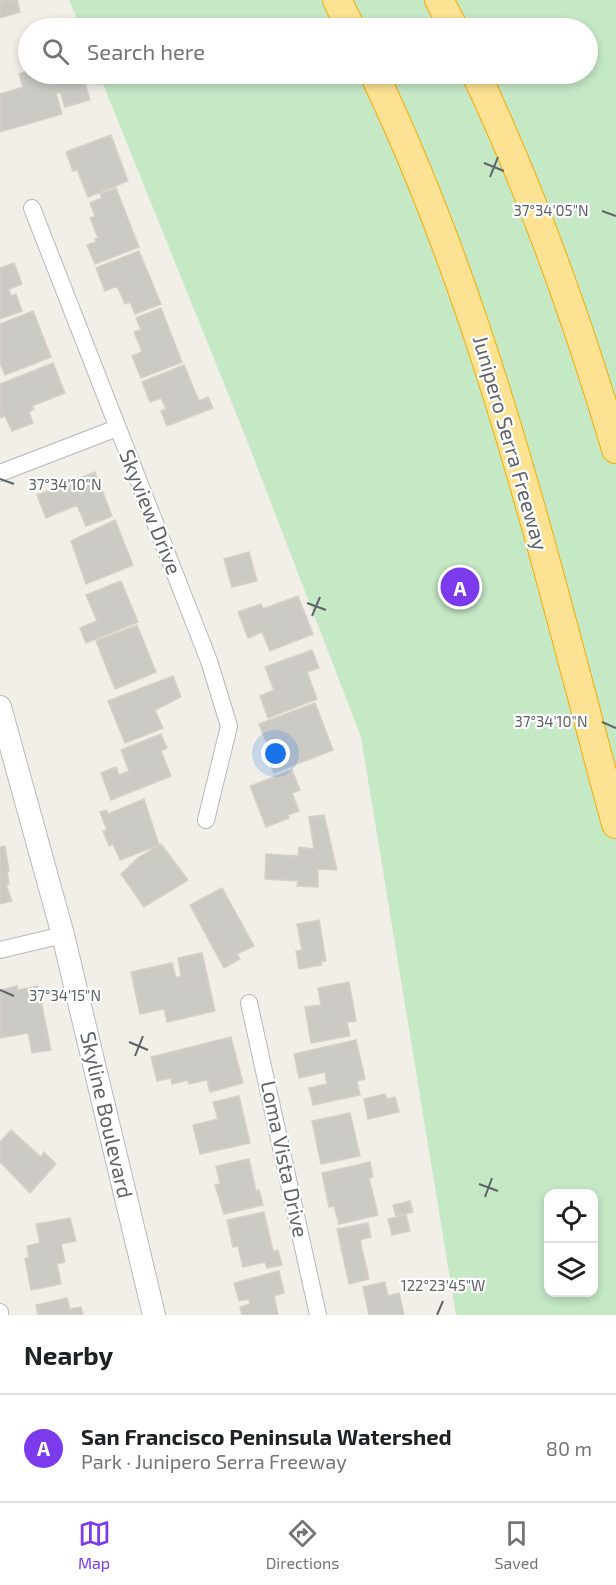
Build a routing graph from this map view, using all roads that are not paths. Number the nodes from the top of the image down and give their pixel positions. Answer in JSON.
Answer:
{"nodes":[{"id":1,"x":337,"y":0,"type":"edge"},
{"id":2,"x":440,"y":0,"type":"edge"},
{"id":3,"x":346,"y":18,"type":"edge"},
{"id":4,"x":449,"y":18,"type":"edge"},
{"id":5,"x":378,"y":84,"type":"edge"},
{"id":6,"x":480,"y":84,"type":"edge"},
{"id":7,"x":32,"y":208,"type":"dead end"},
{"id":8,"x":117,"y":428,"type":"junction"},
{"id":9,"x":616,"y":449,"type":"edge"},
{"id":10,"x":0,"y":472,"type":"edge"},
{"id":11,"x":0,"y":707,"type":"edge"},
{"id":12,"x":206,"y":820,"type":"dead end"},
{"id":13,"x":616,"y":824,"type":"edge"},
{"id":14,"x":63,"y":935,"type":"junction"},
{"id":15,"x":0,"y":950,"type":"edge"},
{"id":16,"x":249,"y":1003,"type":"dead end"},
{"id":17,"x":154,"y":1315,"type":"edge"},
{"id":18,"x":318,"y":1315,"type":"edge"}],
"edges":[{"from":1,"to":3,"type":"highway"},
{"from":2,"to":4,"type":"highway"},
{"from":5,"to":13,"type":"highway","name":"Junipero Serra Freeway"},
{"from":6,"to":9,"type":"highway"},
{"from":7,"to":8,"type":"street","name":"Skyview Drive"},
{"from":8,"to":10,"type":"street"},
{"from":8,"to":12,"type":"street","name":"Skyview Drive"},
{"from":11,"to":14,"type":"main road","name":"Skyline Boulevard"},
{"from":14,"to":15,"type":"street"},
{"from":14,"to":17,"type":"main road","name":"Skyline Boulevard"},
{"from":16,"to":18,"type":"street","name":"Loma Vista Drive"}]}
